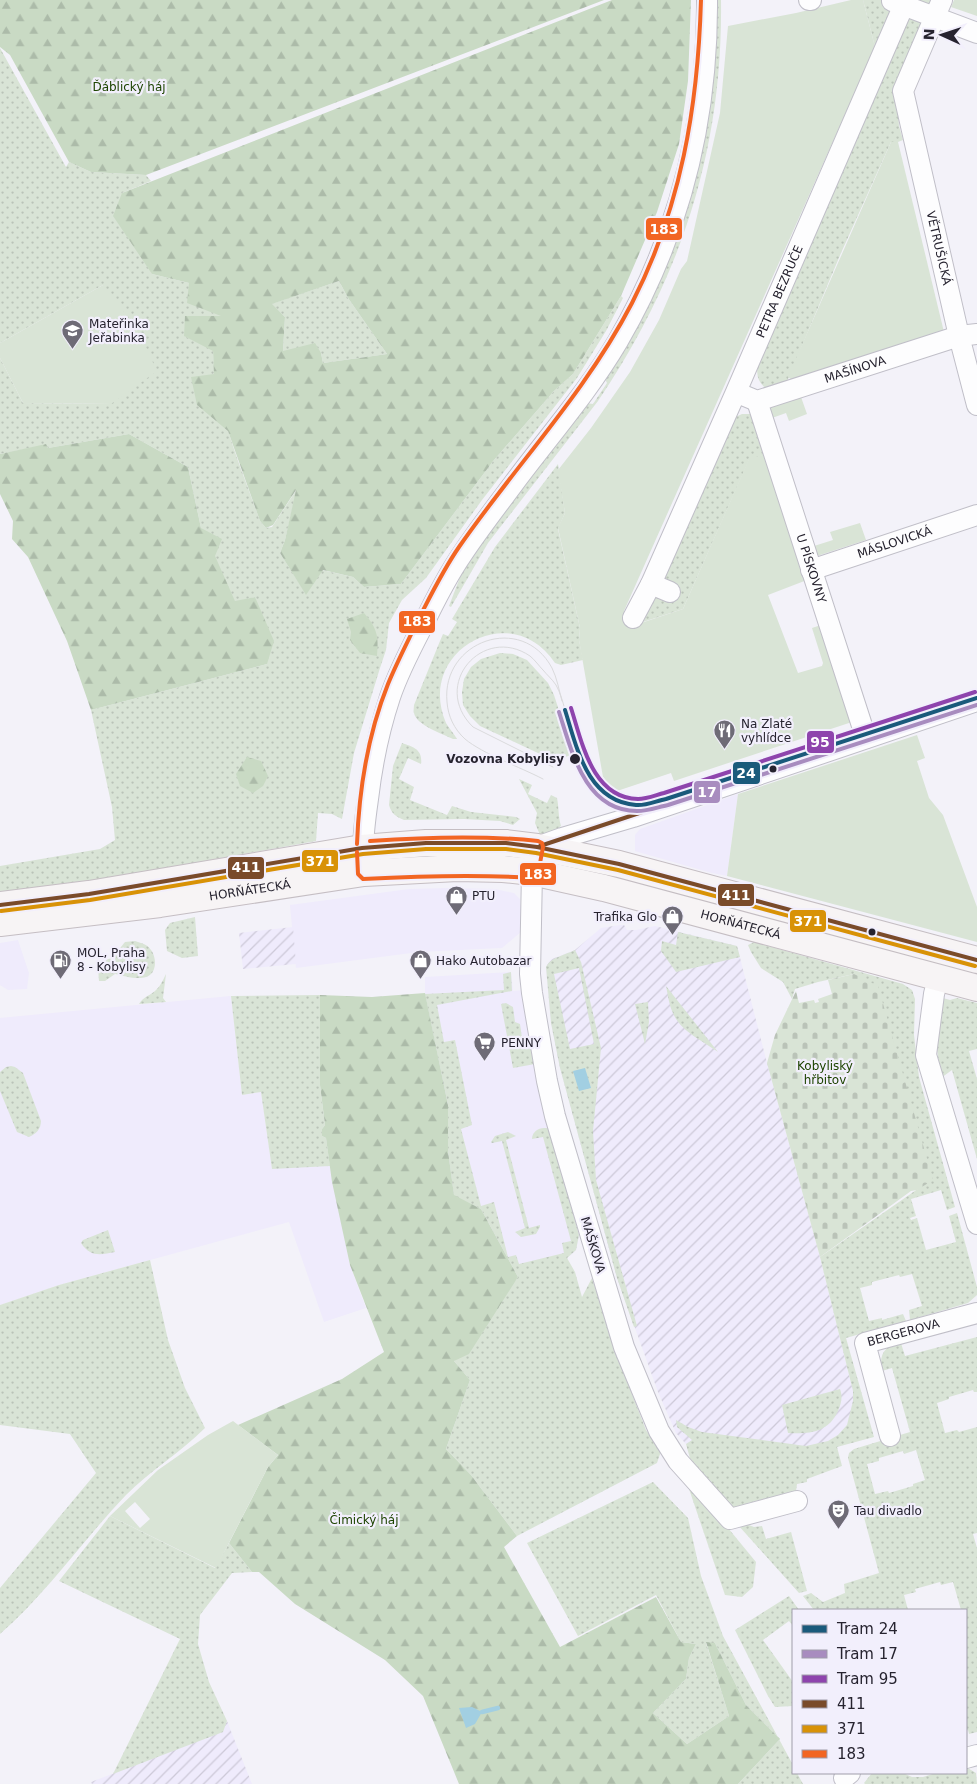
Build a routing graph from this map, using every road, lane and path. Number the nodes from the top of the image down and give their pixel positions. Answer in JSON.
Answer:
{"nodes":[{"id":1,"x":707,"y":0,"type":"edge"},
{"id":2,"x":900,"y":2,"type":"edge"},
{"id":3,"x":938,"y":9,"type":"edge"},
{"id":4,"x":977,"y":33,"type":"edge"},
{"id":5,"x":968,"y":335,"type":"edge"},
{"id":6,"x":736,"y":392,"type":"junction"},
{"id":7,"x":757,"y":400,"type":"junction"},
{"id":8,"x":977,"y":405,"type":"edge"},
{"id":9,"x":977,"y":515,"type":"edge"},
{"id":10,"x":811,"y":570,"type":"junction"},
{"id":11,"x":651,"y":584,"type":"junction"},
{"id":12,"x":670,"y":592,"type":"dead end"},
{"id":13,"x":633,"y":618,"type":"dead end"},
{"id":14,"x":977,"y":701,"type":"edge"},
{"id":15,"x":866,"y":738,"type":"junction"},
{"id":16,"x":537,"y":847,"type":"junction"},
{"id":17,"x":363,"y":860,"type":"junction"},
{"id":18,"x":532,"y":872,"type":"junction"},
{"id":19,"x":0,"y":905,"type":"edge"},
{"id":20,"x":0,"y":924,"type":"edge"},
{"id":21,"x":977,"y":960,"type":"edge"},
{"id":22,"x":938,"y":978,"type":"junction"},
{"id":23,"x":977,"y":988,"type":"edge"},
{"id":24,"x":977,"y":1224,"type":"edge"},
{"id":25,"x":977,"y":1313,"type":"edge"},
{"id":26,"x":890,"y":1436,"type":"dead end"},
{"id":27,"x":797,"y":1502,"type":"dead end"}],
"edges":[{"from":1,"to":17,"type":"street"},
{"from":2,"to":3,"type":"street"},
{"from":2,"to":6,"type":"street","name":"PETRA BEZRUČE"},
{"from":3,"to":4,"type":"street"},
{"from":3,"to":5,"type":"street","name":"VĚTRUŠICKÁ"},
{"from":5,"to":7,"type":"street","name":"MAŠÍNOVA"},
{"from":5,"to":8,"type":"street","name":"VĚTRUŠICKÁ"},
{"from":6,"to":7,"type":"street"},
{"from":6,"to":11,"type":"street","name":"PETRA BEZRUČE"},
{"from":7,"to":10,"type":"street","name":"U PÍSKOVNY"},
{"from":9,"to":10,"type":"street","name":"MÁSLOVICKÁ"},
{"from":10,"to":15,"type":"street","name":"U PÍSKOVNY"},
{"from":11,"to":12,"type":"street"},
{"from":11,"to":13,"type":"street","name":"PETRA BEZRUČE"},
{"from":14,"to":15,"type":"street"},
{"from":15,"to":16,"type":"street"},
{"from":16,"to":17,"type":"main road","name":"HORŇÁTECKÁ"},
{"from":16,"to":18,"type":"street"},
{"from":16,"to":21,"type":"main road","name":"HORŇÁTECKÁ"},
{"from":17,"to":18,"type":"main road","name":"HORŇÁTECKÁ"},
{"from":17,"to":19,"type":"main road","name":"HORŇÁTECKÁ"},
{"from":17,"to":20,"type":"main road","name":"HORŇÁTECKÁ"},
{"from":18,"to":22,"type":"main road","name":"HORŇÁTECKÁ"},
{"from":18,"to":27,"type":"street","name":"MAŠKOVA"},
{"from":22,"to":23,"type":"main road","name":"HORŇÁTECKÁ"},
{"from":22,"to":24,"type":"street"},
{"from":25,"to":26,"type":"street","name":"BERGEROVA"}]}
